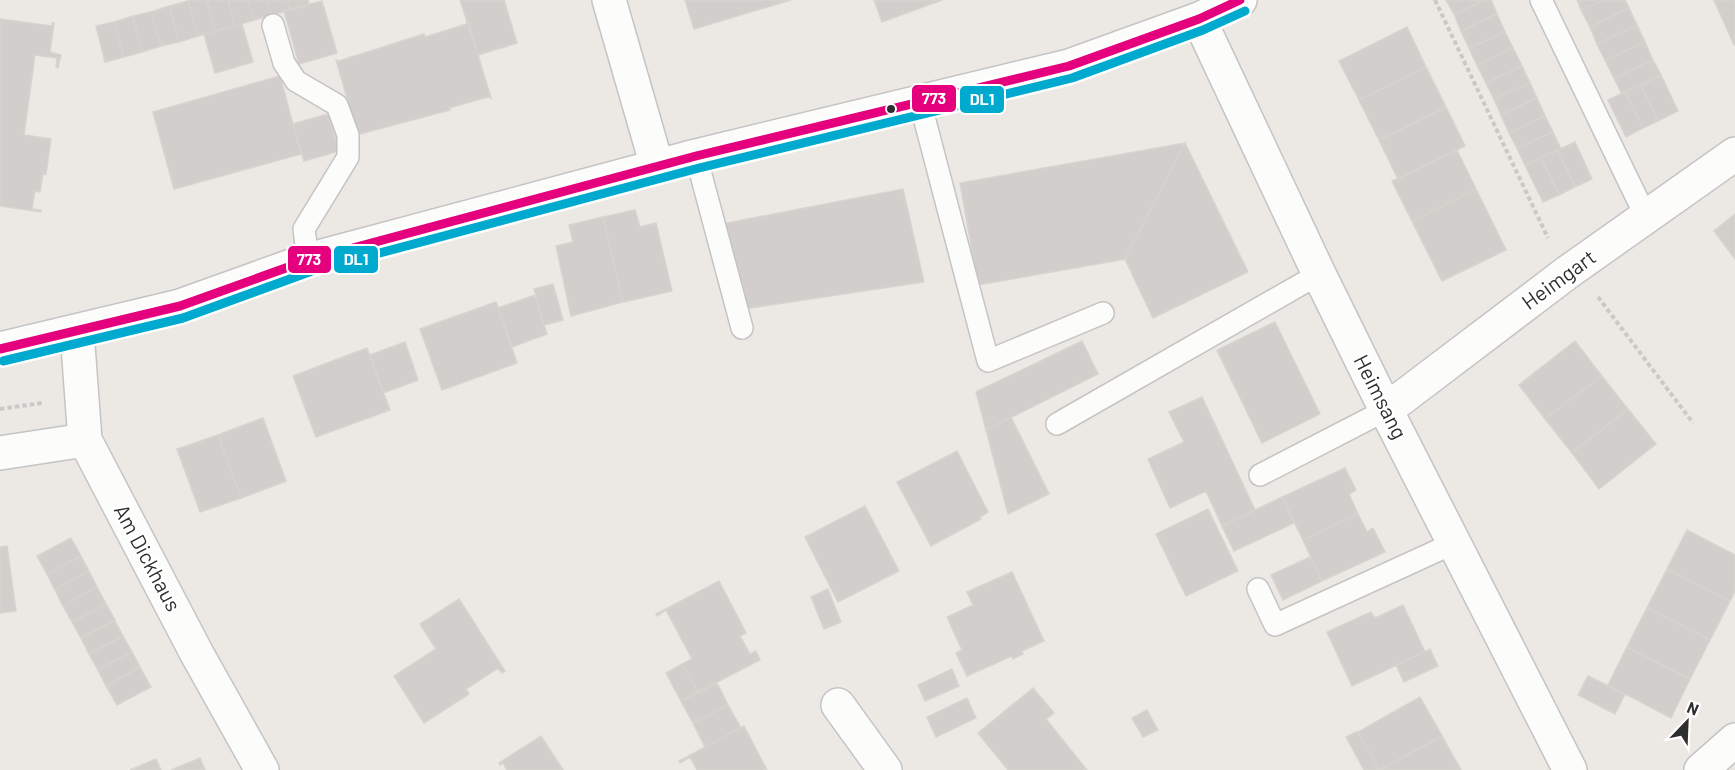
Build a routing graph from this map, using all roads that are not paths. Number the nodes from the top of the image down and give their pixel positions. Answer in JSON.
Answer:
{"nodes":[{"id":1,"x":609,"y":0,"type":"edge"},
{"id":2,"x":1240,"y":0,"type":"edge"},
{"id":3,"x":1541,"y":0,"type":"edge"},
{"id":4,"x":1199,"y":19,"type":"junction"},
{"id":5,"x":273,"y":25,"type":"dead end"},
{"id":6,"x":920,"y":102,"type":"junction"},
{"id":7,"x":1735,"y":154,"type":"edge"},
{"id":8,"x":696,"y":156,"type":"junction"},
{"id":9,"x":657,"y":166,"type":"junction"},
{"id":10,"x":1646,"y":217,"type":"junction"},
{"id":11,"x":308,"y":260,"type":"junction"},
{"id":12,"x":1319,"y":274,"type":"junction"},
{"id":13,"x":1103,"y":314,"type":"dead end"},
{"id":14,"x":742,"y":328,"type":"dead end"},
{"id":15,"x":77,"y":332,"type":"junction"},
{"id":16,"x":0,"y":349,"type":"edge"},
{"id":17,"x":1386,"y":410,"type":"junction"},
{"id":18,"x":1057,"y":424,"type":"dead end"},
{"id":19,"x":86,"y":440,"type":"junction"},
{"id":20,"x":0,"y":453,"type":"edge"},
{"id":21,"x":1260,"y":474,"type":"dead end"},
{"id":22,"x":1454,"y":543,"type":"junction"},
{"id":23,"x":1258,"y":590,"type":"dead end"},
{"id":24,"x":838,"y":705,"type":"dead end"},
{"id":25,"x":1735,"y":740,"type":"edge"},
{"id":26,"x":262,"y":770,"type":"edge"},
{"id":27,"x":885,"y":770,"type":"edge"},
{"id":28,"x":1570,"y":770,"type":"edge"},
{"id":29,"x":1701,"y":770,"type":"edge"}],
"edges":[{"from":1,"to":9,"type":"street"},
{"from":2,"to":4,"type":"street"},
{"from":3,"to":10,"type":"lane"},
{"from":4,"to":6,"type":"street"},
{"from":4,"to":12,"type":"street","name":"Heimsang"},
{"from":5,"to":11,"type":"lane"},
{"from":6,"to":8,"type":"street"},
{"from":6,"to":13,"type":"lane"},
{"from":7,"to":10,"type":"street","name":"Heimgart"},
{"from":8,"to":9,"type":"street"},
{"from":8,"to":14,"type":"lane"},
{"from":9,"to":11,"type":"street"},
{"from":10,"to":17,"type":"street","name":"Heimgart"},
{"from":11,"to":15,"type":"street"},
{"from":12,"to":17,"type":"street","name":"Heimsang"},
{"from":12,"to":18,"type":"lane"},
{"from":15,"to":16,"type":"street"},
{"from":15,"to":19,"type":"street","name":"Am Dickhaus"},
{"from":17,"to":21,"type":"lane"},
{"from":17,"to":22,"type":"street","name":"Heimsang"},
{"from":19,"to":20,"type":"street"},
{"from":19,"to":26,"type":"street","name":"Am Dickhaus"},
{"from":22,"to":23,"type":"lane"},
{"from":22,"to":28,"type":"street","name":"Heimsang"},
{"from":24,"to":27,"type":"street"},
{"from":25,"to":29,"type":"street"}]}
